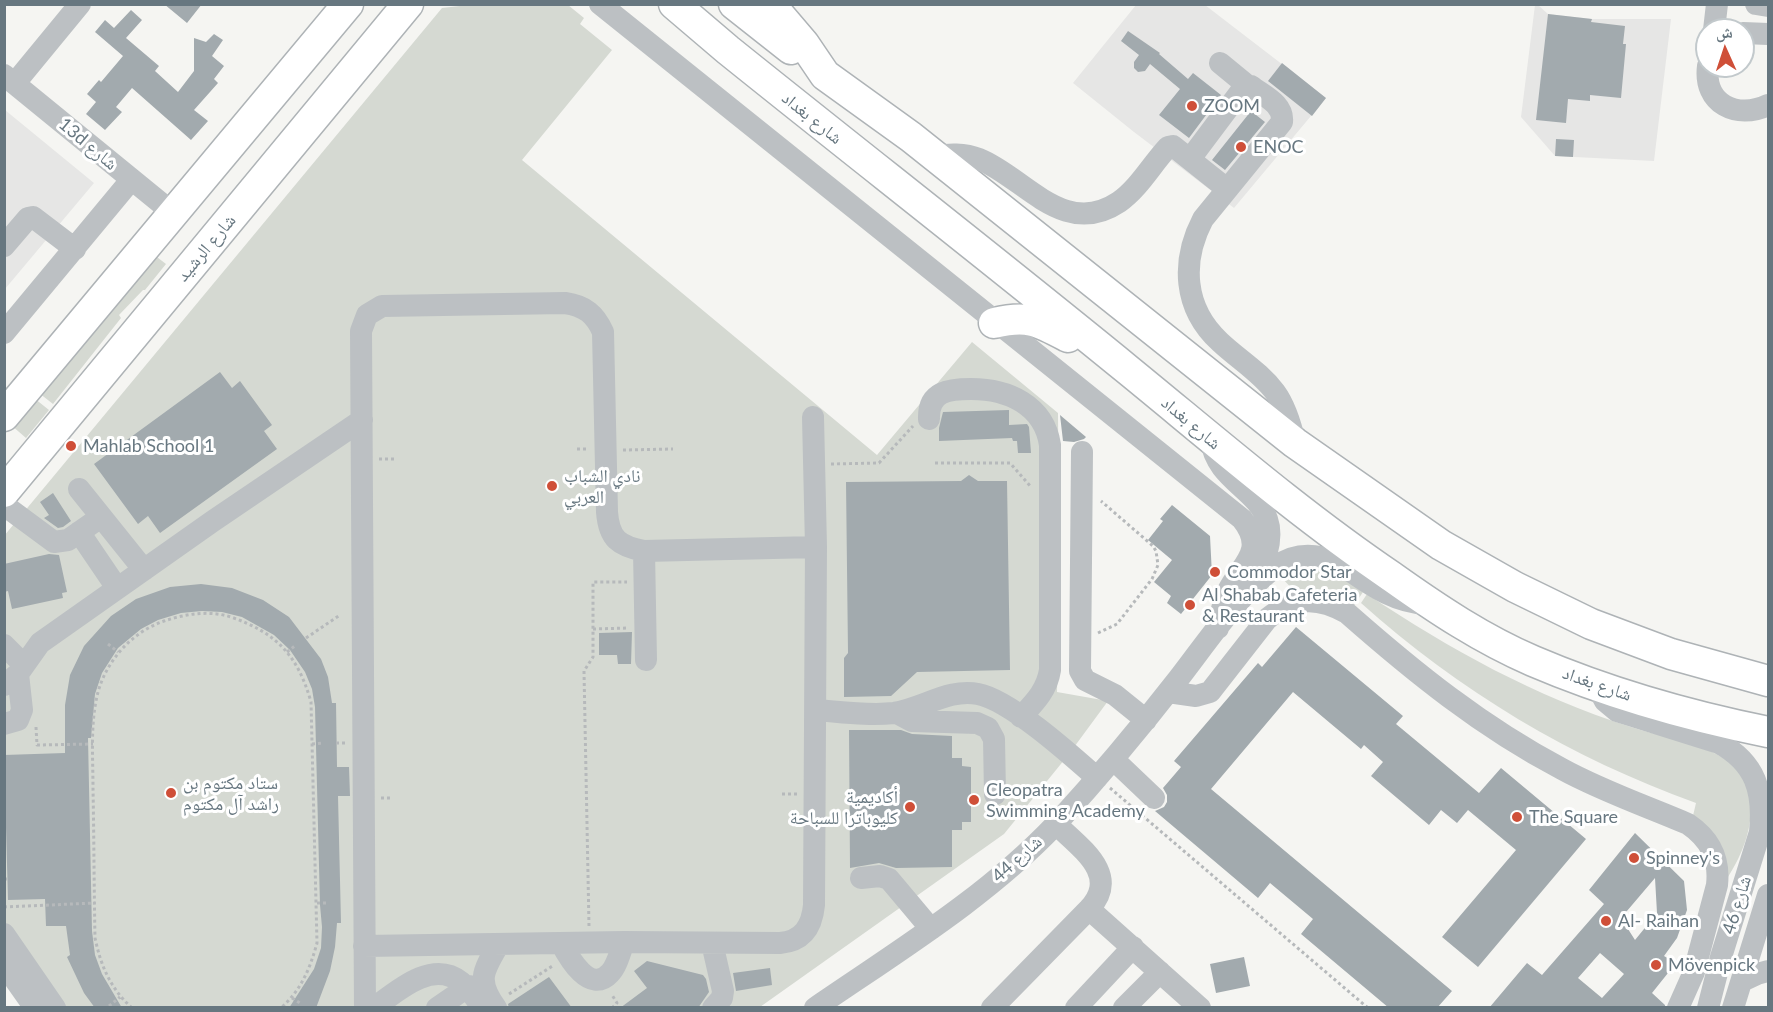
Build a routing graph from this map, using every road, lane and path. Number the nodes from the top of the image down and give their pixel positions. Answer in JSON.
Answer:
{"nodes":[{"id":1,"x":80,"y":4,"type":"edge"},
{"id":2,"x":348,"y":4,"type":"edge"},
{"id":3,"x":385,"y":4,"type":"edge"},
{"id":4,"x":408,"y":4,"type":"edge"},
{"id":5,"x":425,"y":4,"type":"edge"},
{"id":6,"x":600,"y":4,"type":"edge"},
{"id":7,"x":657,"y":4,"type":"edge"},
{"id":8,"x":674,"y":4,"type":"edge"},
{"id":9,"x":734,"y":4,"type":"edge"},
{"id":10,"x":770,"y":4,"type":"edge"},
{"id":11,"x":1756,"y":4,"type":"edge"},
{"id":12,"x":1768,"y":6,"type":"edge"},
{"id":13,"x":728,"y":50,"type":"junction"},
{"id":14,"x":1220,"y":63,"type":"dead end"},
{"id":15,"x":825,"y":75,"type":"junction"},
{"id":16,"x":1708,"y":78,"type":"edge"},
{"id":17,"x":10,"y":79,"type":"edge"},
{"id":18,"x":1248,"y":86,"type":"junction"},
{"id":19,"x":1768,"y":105,"type":"edge"},
{"id":20,"x":308,"y":125,"type":"junction"},
{"id":21,"x":1174,"y":145,"type":"junction"},
{"id":22,"x":933,"y":156,"type":"junction"},
{"id":23,"x":131,"y":180,"type":"junction"},
{"id":24,"x":1227,"y":189,"type":"junction"},
{"id":25,"x":244,"y":202,"type":"junction"},
{"id":26,"x":173,"y":213,"type":"junction"},
{"id":27,"x":4,"y":246,"type":"edge"},
{"id":28,"x":75,"y":249,"type":"junction"},
{"id":29,"x":994,"y":323,"type":"junction"},
{"id":30,"x":4,"y":333,"type":"edge"},
{"id":31,"x":1128,"y":370,"type":"junction"},
{"id":32,"x":929,"y":414,"type":"joint"},
{"id":33,"x":4,"y":416,"type":"edge"},
{"id":34,"x":813,"y":417,"type":"dead end"},
{"id":35,"x":362,"y":420,"type":"junction"},
{"id":36,"x":1211,"y":440,"type":"junction"},
{"id":37,"x":1295,"y":443,"type":"junction"},
{"id":38,"x":1082,"y":452,"type":"dead end"},
{"id":39,"x":935,"y":463,"type":"dead end"},
{"id":40,"x":814,"y":464,"type":"junction"},
{"id":41,"x":1082,"y":484,"type":"junction"},
{"id":42,"x":79,"y":489,"type":"dead end"},
{"id":43,"x":4,"y":492,"type":"edge"},
{"id":44,"x":4,"y":505,"type":"edge"},
{"id":45,"x":1050,"y":512,"type":"junction"},
{"id":46,"x":101,"y":517,"type":"junction"},
{"id":47,"x":79,"y":532,"type":"junction"},
{"id":48,"x":816,"y":547,"type":"junction"},
{"id":49,"x":644,"y":551,"type":"junction"},
{"id":50,"x":144,"y":570,"type":"junction"},
{"id":51,"x":645,"y":582,"type":"junction"},
{"id":52,"x":117,"y":588,"type":"junction"},
{"id":53,"x":1252,"y":588,"type":"junction"},
{"id":54,"x":1431,"y":605,"type":"junction"},
{"id":55,"x":340,"y":615,"type":"dead end"},
{"id":56,"x":645,"y":628,"type":"junction"},
{"id":57,"x":1218,"y":628,"type":"junction"},
{"id":58,"x":593,"y":629,"type":"junction"},
{"id":59,"x":306,"y":638,"type":"dead end"},
{"id":60,"x":1080,"y":641,"type":"junction"},
{"id":61,"x":108,"y":644,"type":"dead end"},
{"id":62,"x":4,"y":645,"type":"edge"},
{"id":63,"x":296,"y":645,"type":"dead end"},
{"id":64,"x":118,"y":652,"type":"junction"},
{"id":65,"x":287,"y":652,"type":"junction"},
{"id":66,"x":646,"y":660,"type":"dead end"},
{"id":67,"x":15,"y":675,"type":"edge"},
{"id":68,"x":1768,"y":681,"type":"edge"},
{"id":69,"x":1597,"y":686,"type":"junction"},
{"id":70,"x":1168,"y":692,"type":"junction"},
{"id":71,"x":816,"y":710,"type":"junction"},
{"id":72,"x":897,"y":713,"type":"junction"},
{"id":73,"x":1022,"y":717,"type":"junction"},
{"id":74,"x":1146,"y":720,"type":"junction"},
{"id":75,"x":11,"y":722,"type":"edge"},
{"id":76,"x":1768,"y":732,"type":"edge"},
{"id":77,"x":324,"y":743,"type":"dead end"},
{"id":78,"x":93,"y":744,"type":"junction"},
{"id":79,"x":312,"y":744,"type":"junction"},
{"id":80,"x":1110,"y":763,"type":"junction"},
{"id":81,"x":995,"y":794,"type":"dead end"},
{"id":82,"x":1153,"y":794,"type":"dead end"},
{"id":83,"x":1056,"y":824,"type":"junction"},
{"id":84,"x":1764,"y":838,"type":"edge"},
{"id":85,"x":861,"y":878,"type":"dead end"},
{"id":86,"x":1768,"y":895,"type":"edge"},
{"id":87,"x":95,"y":903,"type":"junction"},
{"id":88,"x":317,"y":903,"type":"junction"},
{"id":89,"x":328,"y":903,"type":"dead end"},
{"id":90,"x":4,"y":907,"type":"edge"},
{"id":91,"x":1089,"y":909,"type":"junction"},
{"id":92,"x":931,"y":929,"type":"junction"},
{"id":93,"x":4,"y":934,"type":"edge"},
{"id":94,"x":589,"y":942,"type":"junction"},
{"id":95,"x":624,"y":942,"type":"junction"},
{"id":96,"x":712,"y":943,"type":"junction"},
{"id":97,"x":499,"y":944,"type":"junction"},
{"id":98,"x":364,"y":946,"type":"junction"},
{"id":99,"x":1132,"y":947,"type":"junction"},
{"id":100,"x":564,"y":950,"type":"junction"},
{"id":101,"x":4,"y":964,"type":"edge"},
{"id":102,"x":1768,"y":971,"type":"edge"},
{"id":103,"x":1160,"y":972,"type":"junction"},
{"id":104,"x":1742,"y":981,"type":"junction"},
{"id":105,"x":120,"y":997,"type":"junction"},
{"id":106,"x":488,"y":997,"type":"edge"},
{"id":107,"x":292,"y":998,"type":"junction"},
{"id":108,"x":300,"y":1004,"type":"dead end"},
{"id":109,"x":109,"y":1006,"type":"edge"},
{"id":110,"x":35,"y":1008,"type":"edge"},
{"id":111,"x":55,"y":1008,"type":"edge"},
{"id":112,"x":132,"y":1008,"type":"edge"},
{"id":113,"x":281,"y":1008,"type":"edge"},
{"id":114,"x":365,"y":1008,"type":"edge"},
{"id":115,"x":374,"y":1008,"type":"edge"},
{"id":116,"x":437,"y":1008,"type":"edge"},
{"id":117,"x":713,"y":1008,"type":"edge"},
{"id":118,"x":815,"y":1008,"type":"edge"},
{"id":119,"x":992,"y":1008,"type":"edge"},
{"id":120,"x":1076,"y":1008,"type":"edge"},
{"id":121,"x":1124,"y":1008,"type":"edge"},
{"id":122,"x":1200,"y":1008,"type":"edge"},
{"id":123,"x":1368,"y":1008,"type":"edge"},
{"id":124,"x":1678,"y":1008,"type":"edge"},
{"id":125,"x":1708,"y":1008,"type":"edge"},
{"id":126,"x":1733,"y":1008,"type":"edge"}],
"edges":[{"from":1,"to":17,"type":"street"},
{"from":2,"to":26,"type":"main road"},
{"from":3,"to":20,"type":"main road"},
{"from":4,"to":20,"type":"main road","name":"شارع الرشيد"},
{"from":5,"to":25,"type":"main road"},
{"from":6,"to":29,"type":"street"},
{"from":7,"to":13,"type":"main road"},
{"from":8,"to":13,"type":"main road","name":"شارع بغداد"},
{"from":9,"to":15,"type":"main road"},
{"from":10,"to":15,"type":"main road"},
{"from":11,"to":12,"type":"street"},
{"from":13,"to":31,"type":"main road","name":"شارع بغداد"},
{"from":14,"to":18,"type":"street"},
{"from":15,"to":22,"type":"main road"},
{"from":16,"to":19,"type":"street"},
{"from":17,"to":23,"type":"street","name":"13d شارع"},
{"from":18,"to":21,"type":"street"},
{"from":18,"to":24,"type":"street"},
{"from":20,"to":25,"type":"main road","name":"شارع الرشيد"},
{"from":21,"to":22,"type":"street"},
{"from":21,"to":24,"type":"street"},
{"from":22,"to":37,"type":"main road"},
{"from":23,"to":26,"type":"street","name":"13d شارع"},
{"from":23,"to":28,"type":"street"},
{"from":24,"to":37,"type":"street"},
{"from":25,"to":43,"type":"main road","name":"شارع الرشيد"},
{"from":26,"to":33,"type":"main road"},
{"from":27,"to":28,"type":"street"},
{"from":28,"to":30,"type":"street"},
{"from":29,"to":31,"type":"main road"},
{"from":29,"to":57,"type":"street"},
{"from":31,"to":36,"type":"main road","name":"شارع بغداد"},
{"from":32,"to":40,"type":"path"},
{"from":32,"to":45,"type":"street"},
{"from":34,"to":40,"type":"street"},
{"from":35,"to":49,"type":"street"},
{"from":35,"to":50,"type":"street"},
{"from":35,"to":98,"type":"street"},
{"from":36,"to":53,"type":"street","name":"شارع 44"},
{"from":36,"to":54,"type":"main road","name":"شارع بغداد"},
{"from":37,"to":68,"type":"main road"},
{"from":38,"to":41,"type":"street"},
{"from":39,"to":45,"type":"path"},
{"from":40,"to":48,"type":"street"},
{"from":41,"to":60,"type":"street"},
{"from":41,"to":60,"type":"path"},
{"from":42,"to":46,"type":"street"},
{"from":44,"to":47,"type":"street"},
{"from":45,"to":73,"type":"street"},
{"from":46,"to":47,"type":"street"},
{"from":46,"to":50,"type":"street"},
{"from":47,"to":52,"type":"street"},
{"from":48,"to":49,"type":"street"},
{"from":48,"to":71,"type":"street"},
{"from":49,"to":51,"type":"street"},
{"from":50,"to":52,"type":"street"},
{"from":51,"to":56,"type":"street"},
{"from":51,"to":58,"type":"path"},
{"from":52,"to":67,"type":"street"},
{"from":53,"to":54,"type":"street","name":"شارع 44"},
{"from":53,"to":57,"type":"street","name":"شارع 44"},
{"from":54,"to":69,"type":"main road","name":"شارع بغداد"},
{"from":55,"to":59,"type":"path"},
{"from":56,"to":58,"type":"path"},
{"from":56,"to":66,"type":"street"},
{"from":57,"to":70,"type":"street","name":"شارع 44"},
{"from":58,"to":94,"type":"path"},
{"from":60,"to":74,"type":"street"},
{"from":61,"to":64,"type":"path"},
{"from":62,"to":67,"type":"street"},
{"from":63,"to":65,"type":"path"},
{"from":64,"to":65,"type":"path"},
{"from":64,"to":78,"type":"path"},
{"from":65,"to":79,"type":"path"},
{"from":67,"to":75,"type":"street"},
{"from":69,"to":76,"type":"main road","name":"شارع بغداد"},
{"from":69,"to":84,"type":"street","name":"شارع 46"},
{"from":70,"to":74,"type":"street","name":"شارع 44"},
{"from":70,"to":124,"type":"street"},
{"from":71,"to":72,"type":"street"},
{"from":71,"to":96,"type":"street"},
{"from":72,"to":73,"type":"street"},
{"from":72,"to":81,"type":"street"},
{"from":73,"to":80,"type":"street"},
{"from":74,"to":80,"type":"street","name":"شارع 44"},
{"from":75,"to":78,"type":"path"},
{"from":77,"to":79,"type":"path"},
{"from":78,"to":87,"type":"path"},
{"from":79,"to":88,"type":"path"},
{"from":80,"to":82,"type":"street"},
{"from":80,"to":83,"type":"street","name":"شارع 44"},
{"from":80,"to":123,"type":"path"},
{"from":83,"to":91,"type":"street"},
{"from":83,"to":92,"type":"street","name":"شارع 44"},
{"from":84,"to":125,"type":"street","name":"شارع 46"},
{"from":85,"to":92,"type":"street"},
{"from":86,"to":104,"type":"street","name":"شارع 46"},
{"from":87,"to":90,"type":"path"},
{"from":87,"to":105,"type":"path"},
{"from":88,"to":89,"type":"path"},
{"from":88,"to":107,"type":"path"},
{"from":91,"to":99,"type":"street"},
{"from":91,"to":119,"type":"street"},
{"from":92,"to":118,"type":"street","name":"شارع 44"},
{"from":93,"to":111,"type":"street"},
{"from":94,"to":95,"type":"street"},
{"from":94,"to":100,"type":"street"},
{"from":95,"to":96,"type":"street"},
{"from":95,"to":100,"type":"street"},
{"from":96,"to":117,"type":"street"},
{"from":97,"to":98,"type":"street"},
{"from":97,"to":100,"type":"street"},
{"from":97,"to":106,"type":"street"},
{"from":98,"to":114,"type":"street"},
{"from":99,"to":103,"type":"street"},
{"from":99,"to":120,"type":"street"},
{"from":100,"to":106,"type":"path"},
{"from":101,"to":110,"type":"street"},
{"from":102,"to":104,"type":"street"},
{"from":103,"to":121,"type":"street"},
{"from":103,"to":122,"type":"street"},
{"from":104,"to":126,"type":"street","name":"شارع 46"},
{"from":105,"to":109,"type":"path"},
{"from":105,"to":112,"type":"path"},
{"from":106,"to":115,"type":"street"},
{"from":106,"to":116,"type":"street"},
{"from":107,"to":108,"type":"path"},
{"from":107,"to":113,"type":"path"}]}
